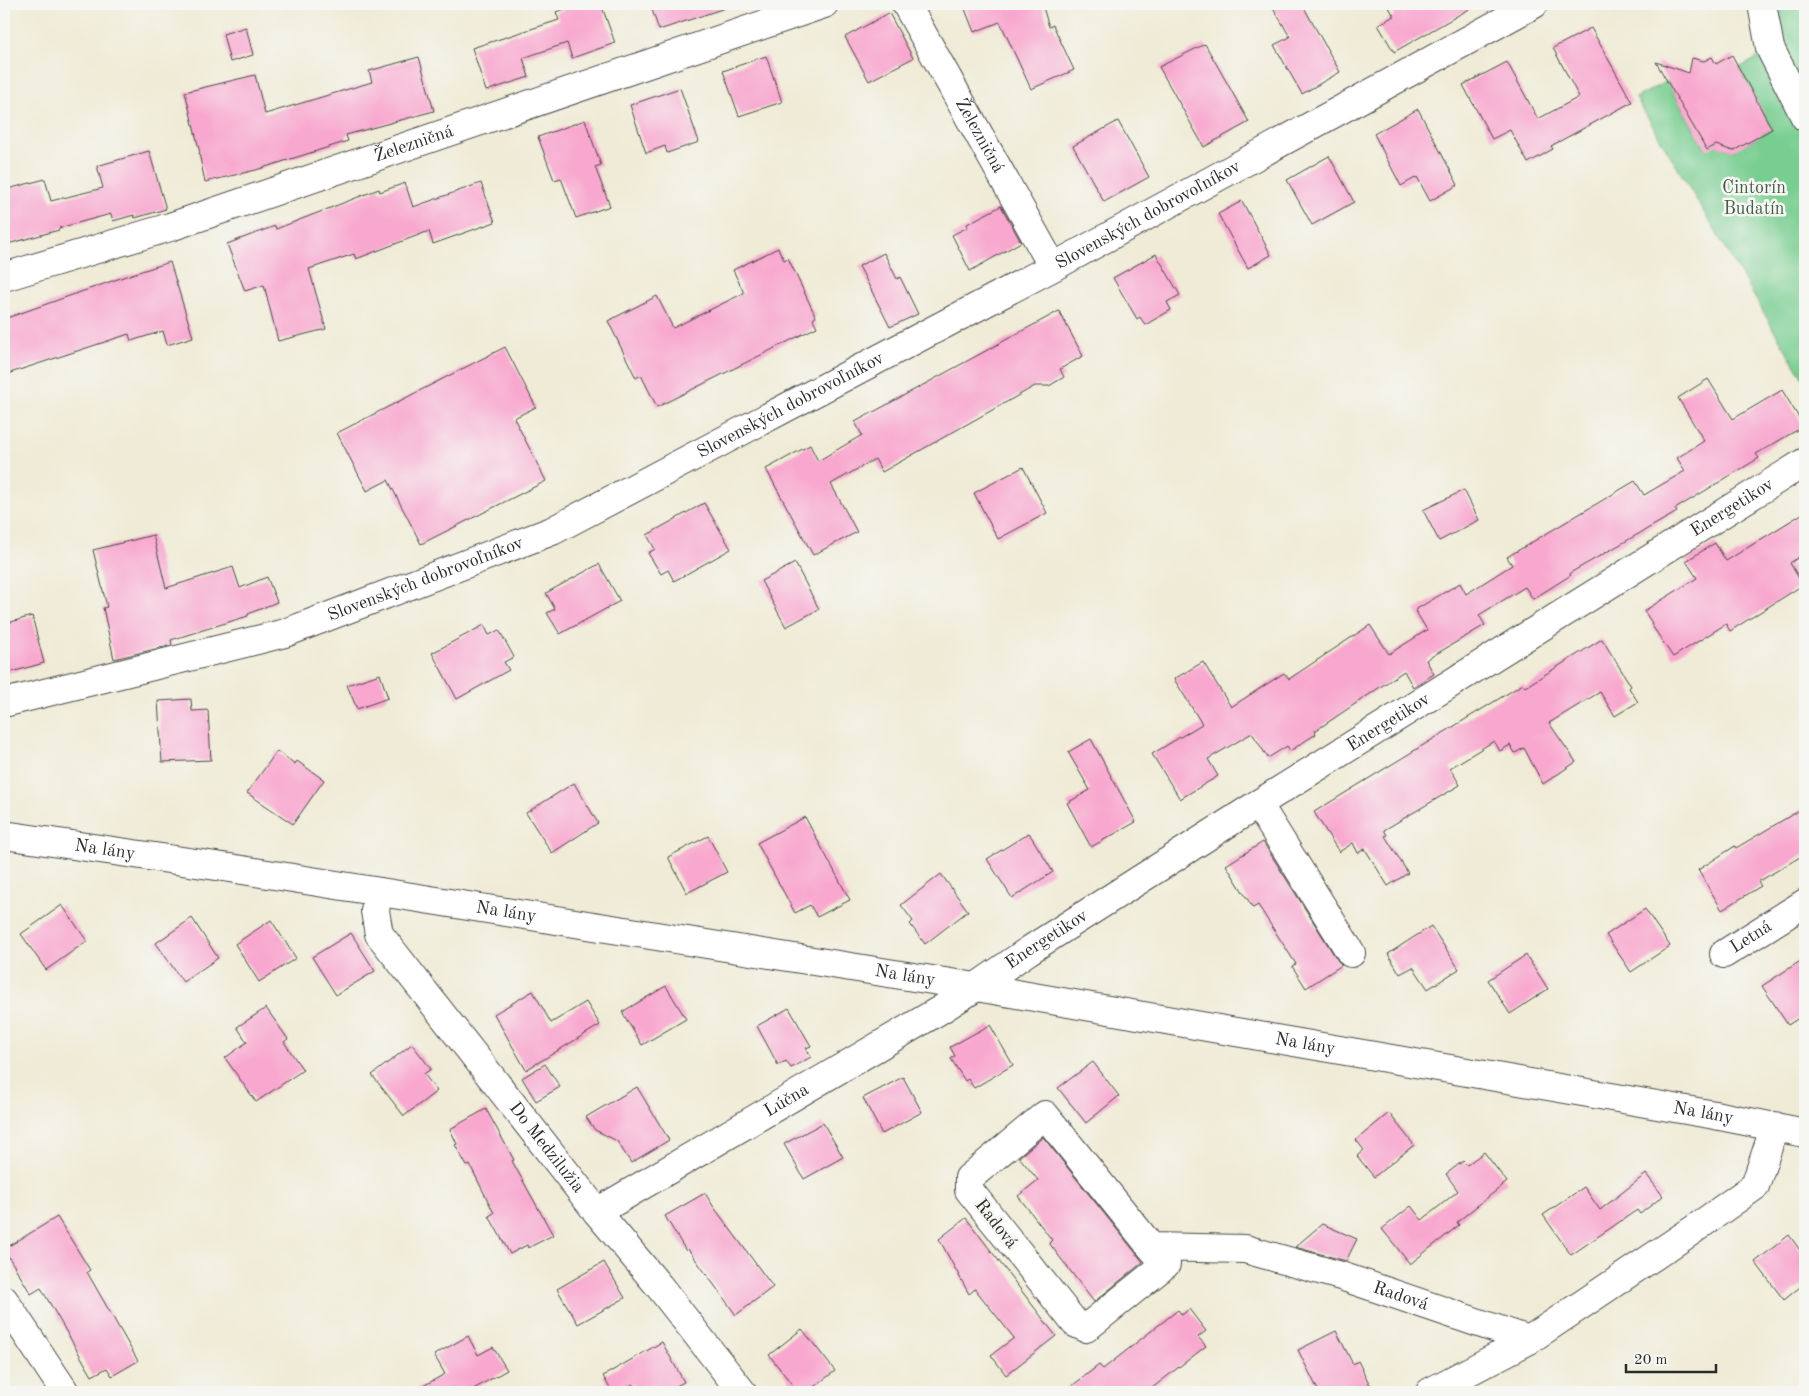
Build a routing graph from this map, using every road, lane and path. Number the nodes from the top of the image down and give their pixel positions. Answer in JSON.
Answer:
{"nodes":[{"id":1,"x":824,"y":4,"type":"edge"},
{"id":2,"x":906,"y":4,"type":"edge"},
{"id":3,"x":1534,"y":4,"type":"edge"},
{"id":4,"x":1762,"y":4,"type":"edge"},
{"id":5,"x":1805,"y":117,"type":"edge"},
{"id":6,"x":1053,"y":267,"type":"junction"},
{"id":7,"x":4,"y":277,"type":"edge"},
{"id":8,"x":1805,"y":462,"type":"edge"},
{"id":9,"x":4,"y":703,"type":"edge"},
{"id":10,"x":1258,"y":804,"type":"junction"},
{"id":11,"x":4,"y":835,"type":"edge"},
{"id":12,"x":378,"y":892,"type":"junction"},
{"id":13,"x":1805,"y":903,"type":"edge"},
{"id":14,"x":1351,"y":953,"type":"dead end"},
{"id":15,"x":1724,"y":954,"type":"dead end"},
{"id":16,"x":976,"y":987,"type":"junction"},
{"id":17,"x":1775,"y":1126,"type":"junction"},
{"id":18,"x":1805,"y":1133,"type":"edge"},
{"id":19,"x":597,"y":1212,"type":"junction"},
{"id":20,"x":1151,"y":1247,"type":"junction"},
{"id":21,"x":4,"y":1300,"type":"edge"},
{"id":22,"x":1529,"y":1340,"type":"junction"},
{"id":23,"x":65,"y":1392,"type":"edge"},
{"id":24,"x":742,"y":1392,"type":"edge"},
{"id":25,"x":1430,"y":1392,"type":"edge"}],
"edges":[{"from":1,"to":7,"type":"street","name":"Železničná"},
{"from":2,"to":6,"type":"street","name":"Železničná"},
{"from":3,"to":6,"type":"street","name":"Slovenských dobrovoľníkov"},
{"from":4,"to":5,"type":"street"},
{"from":6,"to":9,"type":"street","name":"Slovenských dobrovoľníkov"},
{"from":8,"to":10,"type":"street","name":"Energetikov"},
{"from":10,"to":14,"type":"street"},
{"from":10,"to":16,"type":"street","name":"Energetikov"},
{"from":11,"to":12,"type":"street","name":"Na lány"},
{"from":12,"to":16,"type":"street","name":"Na lány"},
{"from":12,"to":19,"type":"street","name":"Do Medzilužia"},
{"from":13,"to":15,"type":"street","name":"Letná"},
{"from":16,"to":17,"type":"street","name":"Na lány"},
{"from":16,"to":19,"type":"street","name":"Lúčna"},
{"from":17,"to":18,"type":"street","name":"Na lány"},
{"from":17,"to":22,"type":"street"},
{"from":19,"to":24,"type":"street","name":"Do Medzilužia"},
{"from":20,"to":20,"type":"street","name":"Radová"},
{"from":20,"to":22,"type":"street","name":"Radová"},
{"from":21,"to":23,"type":"street"},
{"from":22,"to":25,"type":"street"}]}
